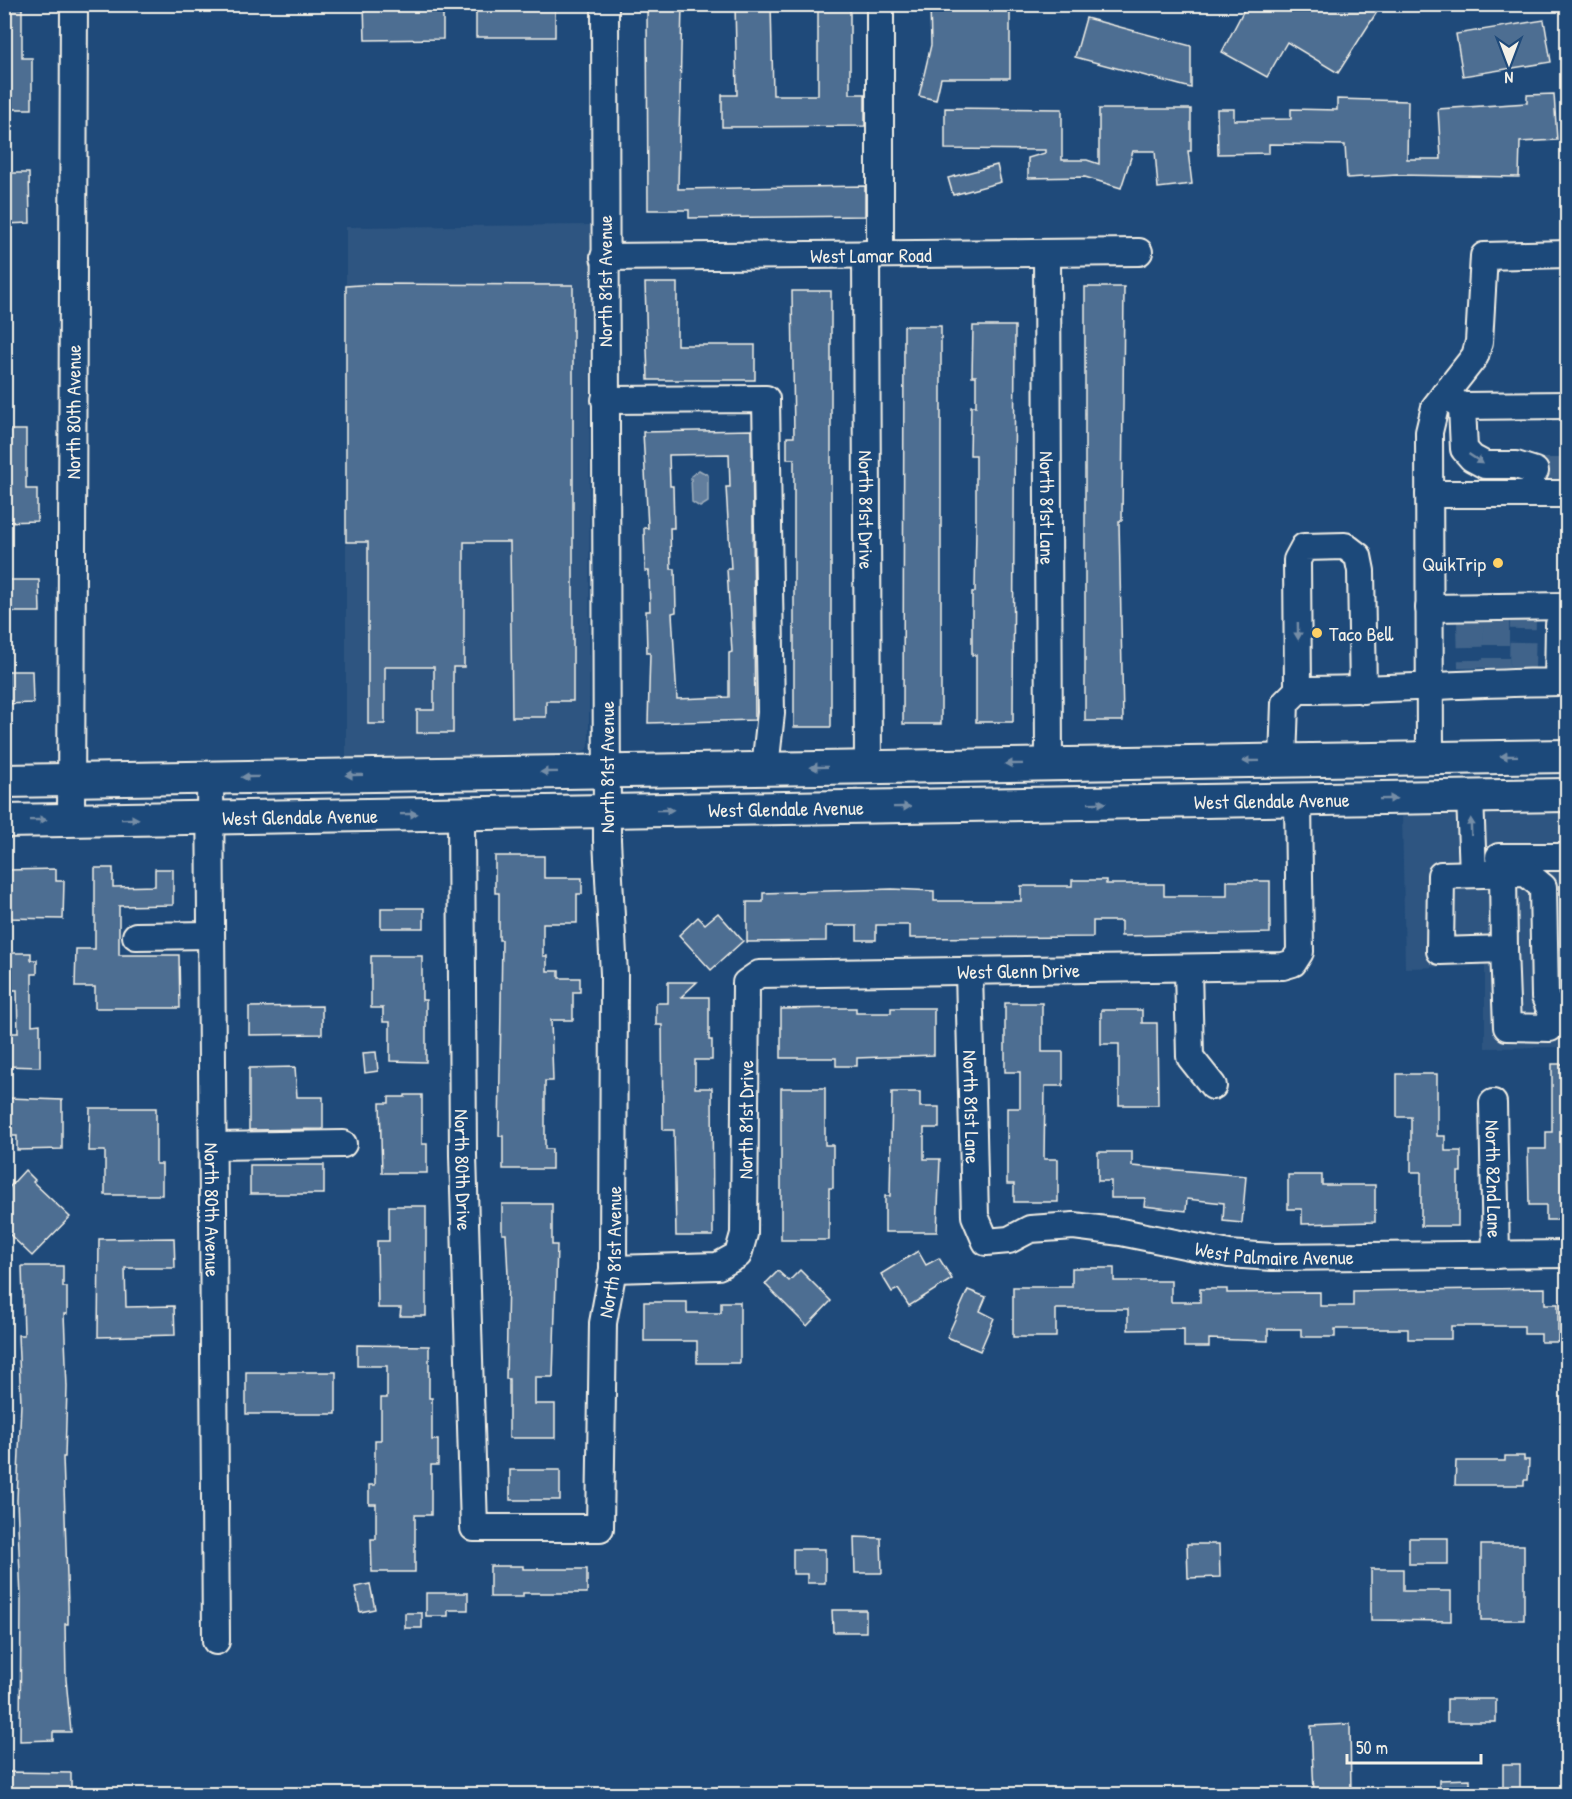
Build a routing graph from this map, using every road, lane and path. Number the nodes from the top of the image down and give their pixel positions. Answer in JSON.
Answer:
{"nodes":[{"id":1,"x":74,"y":4,"type":"edge"},
{"id":2,"x":605,"y":4,"type":"edge"},
{"id":3,"x":880,"y":4,"type":"edge"},
{"id":4,"x":1139,"y":252,"type":"dead end"},
{"id":5,"x":1047,"y":253,"type":"junction"},
{"id":6,"x":873,"y":254,"type":"junction"},
{"id":7,"x":1568,"y":254,"type":"edge"},
{"id":8,"x":604,"y":256,"type":"junction"},
{"id":9,"x":605,"y":400,"type":"junction"},
{"id":10,"x":1453,"y":401,"type":"junction"},
{"id":11,"x":1568,"y":405,"type":"edge"},
{"id":12,"x":1535,"y":471,"type":"tunnel mouth"},
{"id":13,"x":1429,"y":494,"type":"junction"},
{"id":14,"x":1568,"y":494,"type":"edge"},
{"id":15,"x":1568,"y":606,"type":"edge"},
{"id":16,"x":1429,"y":608,"type":"junction"},
{"id":17,"x":1568,"y":617,"type":"edge"},
{"id":18,"x":1429,"y":685,"type":"junction"},
{"id":19,"x":1298,"y":690,"type":"junction"},
{"id":20,"x":1363,"y":690,"type":"junction"},
{"id":21,"x":1568,"y":756,"type":"edge"},
{"id":22,"x":1430,"y":758,"type":"junction"},
{"id":23,"x":1287,"y":760,"type":"junction"},
{"id":24,"x":1049,"y":764,"type":"junction"},
{"id":25,"x":868,"y":767,"type":"junction"},
{"id":26,"x":765,"y":768,"type":"junction"},
{"id":27,"x":607,"y":771,"type":"junction"},
{"id":28,"x":210,"y":778,"type":"junction"},
{"id":29,"x":71,"y":780,"type":"junction"},
{"id":30,"x":4,"y":781,"type":"edge"},
{"id":31,"x":1568,"y":795,"type":"edge"},
{"id":32,"x":1470,"y":797,"type":"junction"},
{"id":33,"x":1298,"y":800,"type":"junction"},
{"id":34,"x":1141,"y":803,"type":"junction"},
{"id":35,"x":606,"y":811,"type":"junction"},
{"id":36,"x":461,"y":813,"type":"junction"},
{"id":37,"x":211,"y":817,"type":"junction"},
{"id":38,"x":71,"y":820,"type":"junction"},
{"id":39,"x":4,"y":821,"type":"edge"},
{"id":40,"x":1568,"y":857,"type":"edge"},
{"id":41,"x":1472,"y":866,"type":"junction"},
{"id":42,"x":1503,"y":873,"type":"junction"},
{"id":43,"x":211,"y":935,"type":"junction"},
{"id":44,"x":136,"y":936,"type":"dead end"},
{"id":45,"x":1504,"y":949,"type":"junction"},
{"id":46,"x":1188,"y":968,"type":"junction"},
{"id":47,"x":969,"y":972,"type":"junction"},
{"id":48,"x":746,"y":983,"type":"joint"},
{"id":49,"x":1566,"y":1011,"type":"edge"},
{"id":50,"x":1213,"y":1086,"type":"dead end"},
{"id":51,"x":1493,"y":1103,"type":"dead end"},
{"id":52,"x":343,"y":1144,"type":"dead end"},
{"id":53,"x":213,"y":1146,"type":"junction"},
{"id":54,"x":986,"y":1242,"type":"joint"},
{"id":55,"x":1568,"y":1254,"type":"edge"},
{"id":56,"x":1496,"y":1255,"type":"junction"},
{"id":57,"x":613,"y":1269,"type":"junction"},
{"id":58,"x":600,"y":1528,"type":"joint"},
{"id":59,"x":216,"y":1641,"type":"dead end"}],
"edges":[{"from":1,"to":29,"type":"street","name":"North 80th Avenue"},
{"from":2,"to":8,"type":"street","name":"North 81st Avenue"},
{"from":3,"to":6,"type":"street","name":"North 81st Drive"},
{"from":4,"to":5,"type":"street","name":"West Lamar Road"},
{"from":5,"to":6,"type":"street","name":"West Lamar Road"},
{"from":5,"to":24,"type":"street","name":"North 81st Lane"},
{"from":6,"to":8,"type":"street","name":"West Lamar Road"},
{"from":6,"to":25,"type":"street","name":"North 81st Drive"},
{"from":7,"to":10,"type":"street"},
{"from":8,"to":9,"type":"street","name":"North 81st Avenue"},
{"from":9,"to":26,"type":"street"},
{"from":9,"to":27,"type":"street","name":"North 81st Avenue"},
{"from":10,"to":11,"type":"street"},
{"from":10,"to":12,"type":"street","one_way":true},
{"from":10,"to":13,"type":"street"},
{"from":13,"to":14,"type":"street"},
{"from":13,"to":16,"type":"street"},
{"from":15,"to":16,"type":"street"},
{"from":16,"to":18,"type":"street"},
{"from":17,"to":18,"type":"street"},
{"from":18,"to":20,"type":"street"},
{"from":18,"to":22,"type":"street"},
{"from":19,"to":20,"type":"street"},
{"from":20,"to":19,"type":"street","one_way":true},
{"from":19,"to":23,"type":"street"},
{"from":21,"to":22,"type":"main road","name":"West Glendale Avenue","one_way":true},
{"from":22,"to":23,"type":"main road","name":"West Glendale Avenue"},
{"from":23,"to":24,"type":"main road","name":"West Glendale Avenue","one_way":true},
{"from":23,"to":34,"type":"main road"},
{"from":24,"to":25,"type":"main road","name":"West Glendale Avenue","one_way":true},
{"from":25,"to":26,"type":"main road","name":"West Glendale Avenue","one_way":true},
{"from":26,"to":27,"type":"main road","name":"West Glendale Avenue"},
{"from":27,"to":28,"type":"main road","name":"West Glendale Avenue","one_way":true},
{"from":27,"to":35,"type":"street","name":"North 81st Avenue"},
{"from":28,"to":29,"type":"main road","name":"West Glendale Avenue"},
{"from":28,"to":37,"type":"street","name":"North 80th Avenue"},
{"from":29,"to":30,"type":"main road","name":"West Glendale Avenue"},
{"from":29,"to":38,"type":"street","name":"North 80th Avenue"},
{"from":31,"to":32,"type":"main road","name":"West Glendale Avenue"},
{"from":33,"to":32,"type":"main road","name":"West Glendale Avenue","one_way":true},
{"from":41,"to":32,"type":"street","one_way":true},
{"from":33,"to":34,"type":"main road","name":"West Glendale Avenue"},
{"from":33,"to":46,"type":"street","name":"West Glenn Drive"},
{"from":35,"to":34,"type":"main road","name":"West Glendale Avenue","one_way":true},
{"from":35,"to":36,"type":"main road","name":"West Glendale Avenue"},
{"from":35,"to":57,"type":"street","name":"North 81st Avenue"},
{"from":37,"to":36,"type":"main road","name":"West Glendale Avenue","one_way":true},
{"from":36,"to":58,"type":"street","name":"North 80th Drive"},
{"from":38,"to":37,"type":"main road","name":"West Glendale Avenue","one_way":true},
{"from":37,"to":43,"type":"street","name":"North 80th Avenue"},
{"from":39,"to":38,"type":"main road","name":"West Glendale Avenue","one_way":true},
{"from":40,"to":41,"type":"street"},
{"from":41,"to":42,"type":"street"},
{"from":41,"to":45,"type":"street"},
{"from":42,"to":45,"type":"street"},
{"from":42,"to":49,"type":"street"},
{"from":43,"to":44,"type":"street"},
{"from":43,"to":53,"type":"street","name":"North 80th Avenue"},
{"from":45,"to":49,"type":"street"},
{"from":46,"to":47,"type":"street","name":"West Glenn Drive"},
{"from":46,"to":50,"type":"street"},
{"from":47,"to":48,"type":"street","name":"West Glenn Drive"},
{"from":47,"to":54,"type":"street","name":"North 81st Lane"},
{"from":48,"to":57,"type":"street","name":"North 81st Drive"},
{"from":51,"to":56,"type":"street","name":"North 82nd Lane"},
{"from":52,"to":53,"type":"street"},
{"from":53,"to":59,"type":"street","name":"North 80th Avenue"},
{"from":54,"to":56,"type":"street","name":"West Palmaire Avenue"},
{"from":55,"to":56,"type":"street","name":"West Palmaire Avenue"},
{"from":57,"to":58,"type":"street","name":"North 81st Avenue"}]}
